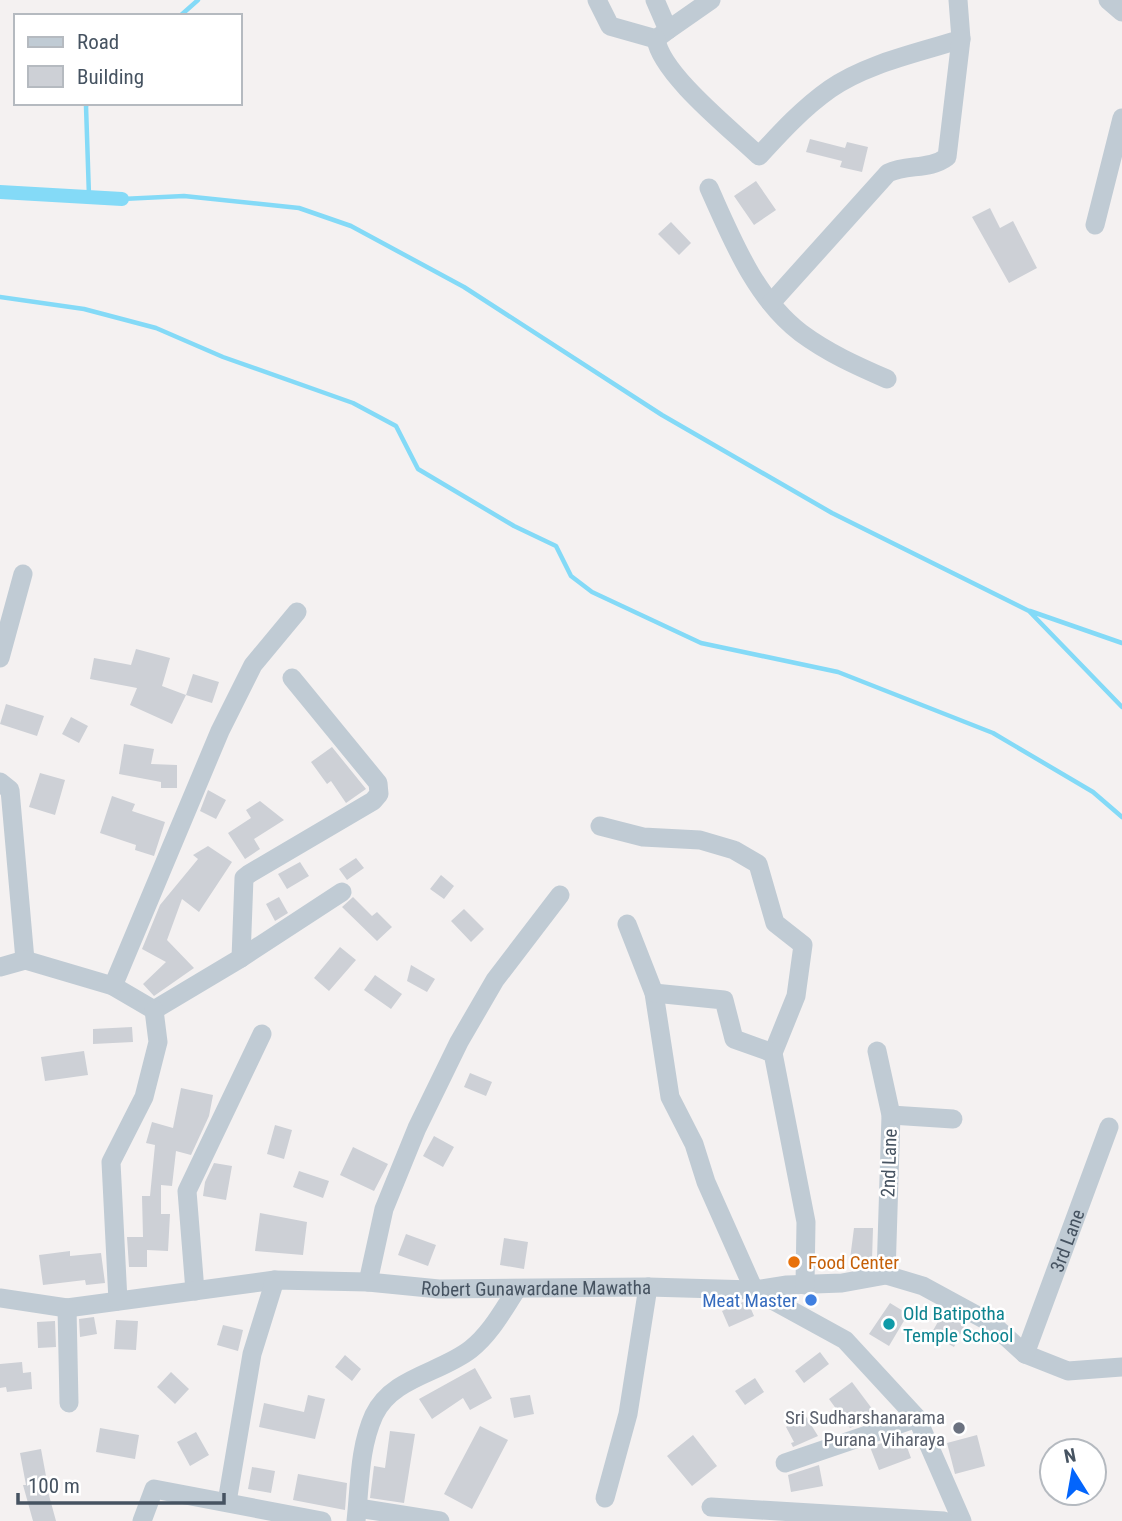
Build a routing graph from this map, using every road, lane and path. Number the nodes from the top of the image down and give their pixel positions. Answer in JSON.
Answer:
{"nodes":[{"id":1,"x":597,"y":0,"type":"edge"},
{"id":2,"x":655,"y":0,"type":"edge"},
{"id":3,"x":711,"y":0,"type":"edge"},
{"id":4,"x":958,"y":0,"type":"edge"},
{"id":5,"x":662,"y":34,"type":"junction"},
{"id":6,"x":961,"y":38,"type":"junction"},
{"id":7,"x":1122,"y":118,"type":"edge"},
{"id":8,"x":709,"y":188,"type":"dead end"},
{"id":9,"x":1095,"y":225,"type":"dead end"},
{"id":10,"x":771,"y":303,"type":"junction"},
{"id":11,"x":887,"y":379,"type":"dead end"},
{"id":12,"x":23,"y":574,"type":"dead end"},
{"id":13,"x":297,"y":612,"type":"dead end"},
{"id":14,"x":0,"y":658,"type":"edge"},
{"id":15,"x":292,"y":678,"type":"dead end"},
{"id":16,"x":0,"y":782,"type":"edge"},
{"id":17,"x":600,"y":826,"type":"dead end"},
{"id":18,"x":342,"y":891,"type":"dead end"},
{"id":19,"x":559,"y":895,"type":"dead end"},
{"id":20,"x":627,"y":924,"type":"dead end"},
{"id":21,"x":241,"y":958,"type":"junction"},
{"id":22,"x":24,"y":960,"type":"junction"},
{"id":23,"x":0,"y":967,"type":"edge"},
{"id":24,"x":113,"y":986,"type":"junction"},
{"id":25,"x":654,"y":993,"type":"junction"},
{"id":26,"x":154,"y":1010,"type":"junction"},
{"id":27,"x":262,"y":1034,"type":"dead end"},
{"id":28,"x":877,"y":1051,"type":"dead end"},
{"id":29,"x":773,"y":1053,"type":"junction"},
{"id":30,"x":891,"y":1115,"type":"junction"},
{"id":31,"x":953,"y":1119,"type":"dead end"},
{"id":32,"x":1109,"y":1127,"type":"dead end"},
{"id":33,"x":886,"y":1275,"type":"junction"},
{"id":34,"x":275,"y":1280,"type":"junction"},
{"id":35,"x":368,"y":1282,"type":"junction"},
{"id":36,"x":806,"y":1285,"type":"junction"},
{"id":37,"x":648,"y":1287,"type":"junction"},
{"id":38,"x":517,"y":1289,"type":"junction"},
{"id":39,"x":754,"y":1290,"type":"junction"},
{"id":40,"x":195,"y":1291,"type":"junction"},
{"id":41,"x":0,"y":1298,"type":"edge"},
{"id":42,"x":118,"y":1300,"type":"junction"},
{"id":43,"x":66,"y":1308,"type":"junction"},
{"id":44,"x":1025,"y":1354,"type":"junction"},
{"id":45,"x":1122,"y":1367,"type":"edge"},
{"id":46,"x":69,"y":1403,"type":"dead end"},
{"id":47,"x":917,"y":1418,"type":"junction"},
{"id":48,"x":785,"y":1463,"type":"dead end"},
{"id":49,"x":605,"y":1498,"type":"dead end"},
{"id":50,"x":227,"y":1502,"type":"junction"},
{"id":51,"x":710,"y":1507,"type":"dead end"},
{"id":52,"x":357,"y":1514,"type":"edge"},
{"id":53,"x":952,"y":1517,"type":"edge"},
{"id":54,"x":142,"y":1521,"type":"edge"},
{"id":55,"x":322,"y":1521,"type":"edge"},
{"id":56,"x":440,"y":1521,"type":"edge"}],
"edges":[{"from":1,"to":5,"type":"street"},
{"from":2,"to":5,"type":"street"},
{"from":3,"to":5,"type":"street"},
{"from":4,"to":6,"type":"street"},
{"from":5,"to":6,"type":"street"},
{"from":6,"to":10,"type":"street"},
{"from":7,"to":9,"type":"street"},
{"from":8,"to":10,"type":"street"},
{"from":10,"to":11,"type":"street"},
{"from":12,"to":14,"type":"street"},
{"from":13,"to":24,"type":"street"},
{"from":15,"to":21,"type":"street"},
{"from":16,"to":22,"type":"street"},
{"from":17,"to":29,"type":"street"},
{"from":18,"to":21,"type":"street"},
{"from":19,"to":35,"type":"street"},
{"from":20,"to":25,"type":"street"},
{"from":21,"to":26,"type":"street"},
{"from":22,"to":23,"type":"street"},
{"from":22,"to":24,"type":"street"},
{"from":24,"to":26,"type":"street"},
{"from":25,"to":29,"type":"street"},
{"from":25,"to":39,"type":"street"},
{"from":26,"to":42,"type":"street"},
{"from":27,"to":40,"type":"street"},
{"from":28,"to":30,"type":"street","name":"2nd Lane"},
{"from":29,"to":36,"type":"street"},
{"from":30,"to":31,"type":"street"},
{"from":30,"to":33,"type":"street","name":"2nd Lane"},
{"from":32,"to":44,"type":"street","name":"3rd Lane"},
{"from":33,"to":36,"type":"street"},
{"from":33,"to":44,"type":"street"},
{"from":34,"to":35,"type":"street","name":"Robert Gunawardane Mawatha"},
{"from":34,"to":40,"type":"street","name":"Robert Gunawardane Mawatha"},
{"from":34,"to":50,"type":"street"},
{"from":35,"to":38,"type":"street","name":"Robert Gunawardane Mawatha"},
{"from":36,"to":39,"type":"street"},
{"from":37,"to":38,"type":"street","name":"Robert Gunawardane Mawatha"},
{"from":37,"to":39,"type":"street","name":"Robert Gunawardane Mawatha"},
{"from":37,"to":49,"type":"street"},
{"from":38,"to":52,"type":"street"},
{"from":39,"to":47,"type":"street","name":"Robert Gunawardane Mawatha"},
{"from":40,"to":42,"type":"street","name":"Robert Gunawardane Mawatha"},
{"from":41,"to":43,"type":"street","name":"Robert Gunawardane Mawatha"},
{"from":42,"to":43,"type":"street","name":"Robert Gunawardane Mawatha"},
{"from":43,"to":46,"type":"street"},
{"from":44,"to":45,"type":"street"},
{"from":47,"to":48,"type":"street"},
{"from":47,"to":53,"type":"street","name":"Robert Gunawardane Mawatha"},
{"from":50,"to":54,"type":"street"},
{"from":50,"to":55,"type":"street"},
{"from":51,"to":53,"type":"street"},
{"from":52,"to":56,"type":"street"}]}
